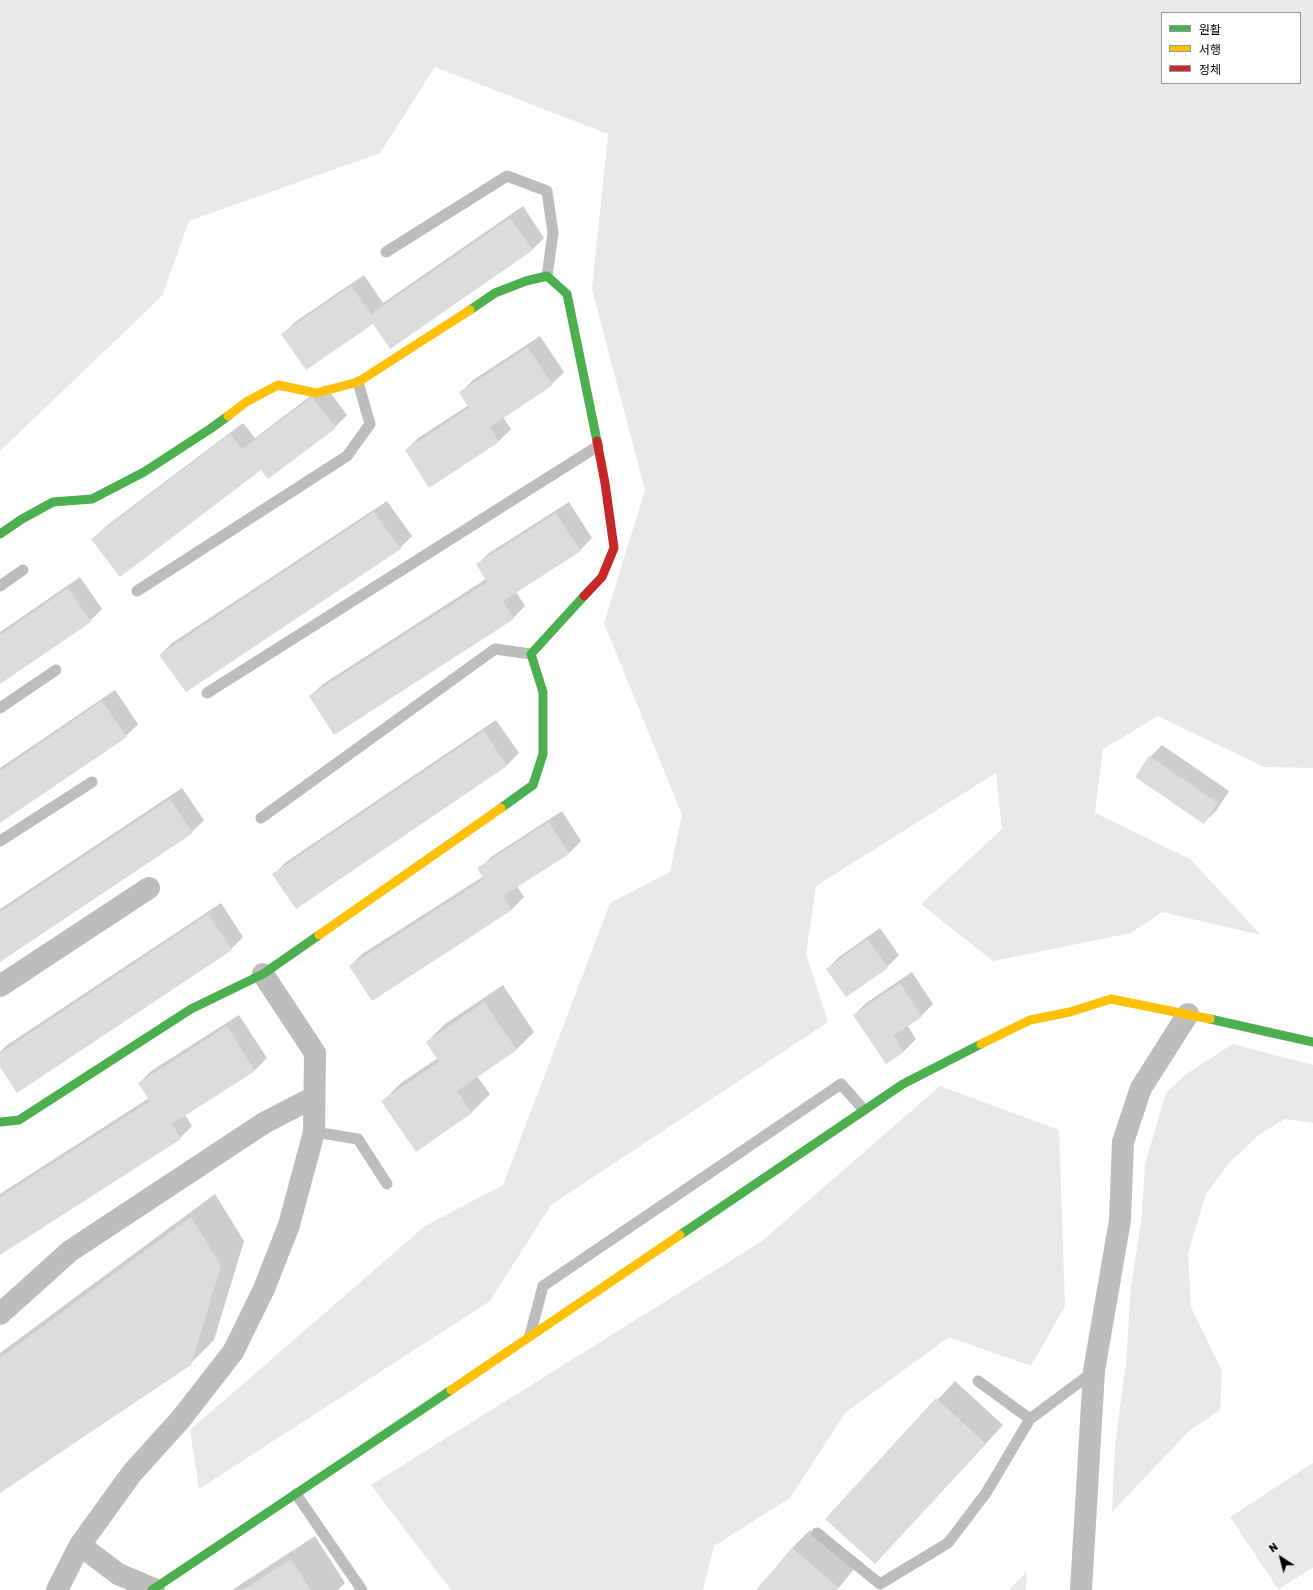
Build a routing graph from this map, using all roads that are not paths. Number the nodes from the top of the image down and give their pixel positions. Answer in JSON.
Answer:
{"nodes":[{"id":1,"x":386,"y":252,"type":"dead end"},
{"id":2,"x":547,"y":276,"type":"junction"},
{"id":3,"x":358,"y":382,"type":"junction"},
{"id":4,"x":598,"y":446,"type":"junction"},
{"id":5,"x":0,"y":534,"type":"edge"},
{"id":6,"x":23,"y":570,"type":"dead end"},
{"id":7,"x":0,"y":586,"type":"edge"},
{"id":8,"x":137,"y":591,"type":"dead end"},
{"id":9,"x":531,"y":654,"type":"junction"},
{"id":10,"x":56,"y":670,"type":"dead end"},
{"id":11,"x":207,"y":693,"type":"dead end"},
{"id":12,"x":0,"y":708,"type":"edge"},
{"id":13,"x":92,"y":782,"type":"dead end"},
{"id":14,"x":261,"y":818,"type":"dead end"},
{"id":15,"x":0,"y":841,"type":"edge"},
{"id":16,"x":149,"y":888,"type":"dead end"},
{"id":17,"x":263,"y":974,"type":"junction"},
{"id":18,"x":0,"y":986,"type":"edge"},
{"id":19,"x":1188,"y":1014,"type":"junction"},
{"id":20,"x":1313,"y":1042,"type":"edge"},
{"id":21,"x":314,"y":1097,"type":"junction"},
{"id":22,"x":864,"y":1110,"type":"junction"},
{"id":23,"x":0,"y":1122,"type":"edge"},
{"id":24,"x":314,"y":1132,"type":"junction"},
{"id":25,"x":387,"y":1184,"type":"dead end"},
{"id":26,"x":0,"y":1314,"type":"edge"},
{"id":27,"x":529,"y":1337,"type":"junction"},
{"id":28,"x":1094,"y":1371,"type":"junction"},
{"id":29,"x":978,"y":1381,"type":"dead end"},
{"id":30,"x":1030,"y":1419,"type":"junction"},
{"id":31,"x":296,"y":1494,"type":"junction"},
{"id":32,"x":817,"y":1533,"type":"dead end"},
{"id":33,"x":80,"y":1545,"type":"junction"},
{"id":34,"x":57,"y":1590,"type":"edge"},
{"id":35,"x":153,"y":1590,"type":"edge"},
{"id":36,"x":362,"y":1590,"type":"edge"},
{"id":37,"x":1081,"y":1590,"type":"edge"}],
"edges":[{"from":1,"to":2,"type":"lane"},
{"from":2,"to":3,"type":"street"},
{"from":2,"to":4,"type":"street"},
{"from":3,"to":5,"type":"street"},
{"from":3,"to":8,"type":"lane"},
{"from":4,"to":9,"type":"street"},
{"from":4,"to":11,"type":"lane"},
{"from":6,"to":7,"type":"lane"},
{"from":9,"to":14,"type":"lane"},
{"from":9,"to":17,"type":"street"},
{"from":10,"to":12,"type":"lane"},
{"from":13,"to":15,"type":"lane"},
{"from":16,"to":18,"type":"street"},
{"from":17,"to":21,"type":"street"},
{"from":17,"to":23,"type":"street"},
{"from":19,"to":20,"type":"street"},
{"from":19,"to":22,"type":"street"},
{"from":19,"to":28,"type":"street"},
{"from":21,"to":24,"type":"street"},
{"from":21,"to":26,"type":"street"},
{"from":22,"to":27,"type":"street"},
{"from":22,"to":27,"type":"lane"},
{"from":24,"to":25,"type":"lane"},
{"from":24,"to":33,"type":"street"},
{"from":27,"to":31,"type":"street"},
{"from":28,"to":30,"type":"lane"},
{"from":28,"to":37,"type":"street"},
{"from":29,"to":30,"type":"lane"},
{"from":30,"to":32,"type":"lane"},
{"from":31,"to":35,"type":"street"},
{"from":31,"to":36,"type":"lane"},
{"from":33,"to":34,"type":"street"},
{"from":33,"to":35,"type":"street"}]}
